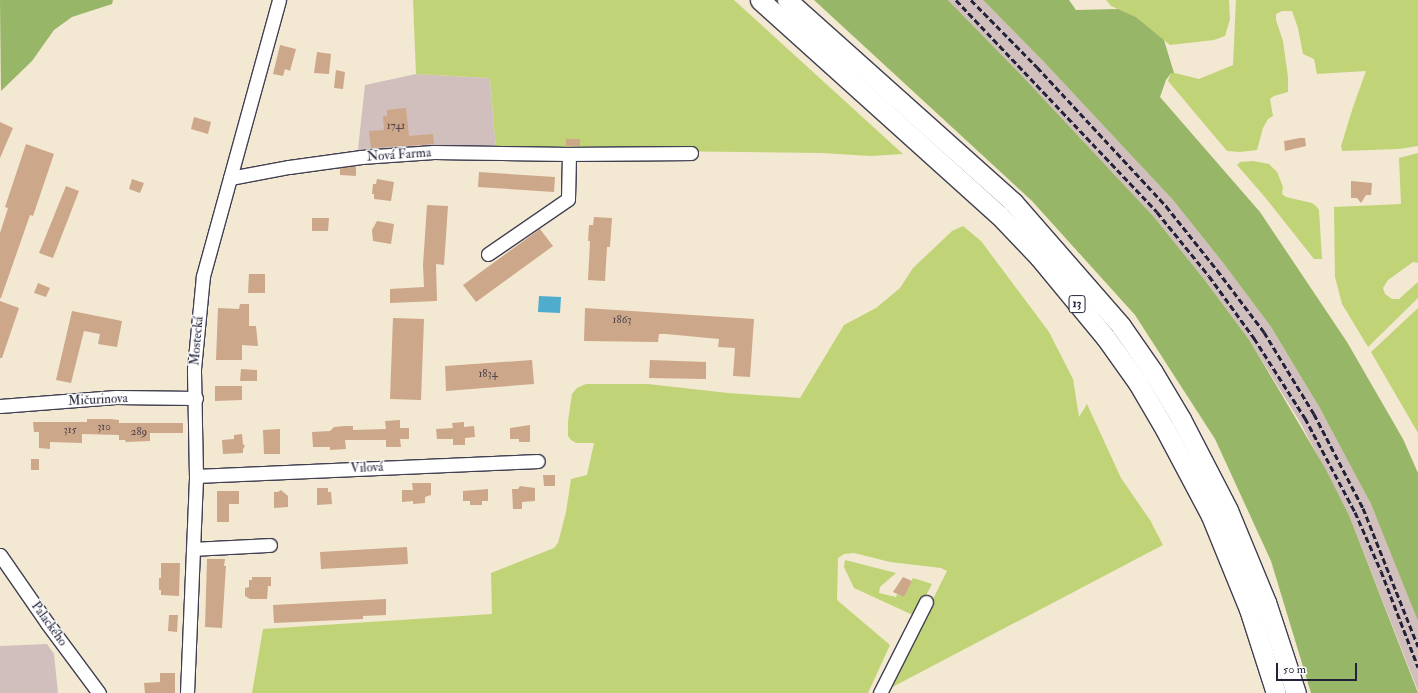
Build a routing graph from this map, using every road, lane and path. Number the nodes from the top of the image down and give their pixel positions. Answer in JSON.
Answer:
{"nodes":[{"id":1,"x":278,"y":0,"type":"edge"},
{"id":2,"x":760,"y":0,"type":"edge"},
{"id":3,"x":787,"y":0,"type":"edge"},
{"id":4,"x":691,"y":153,"type":"dead end"},
{"id":5,"x":569,"y":154,"type":"junction"},
{"id":6,"x":230,"y":178,"type":"junction"},
{"id":7,"x":488,"y":254,"type":"dead end"},
{"id":8,"x":196,"y":398,"type":"junction"},
{"id":9,"x":0,"y":406,"type":"edge"},
{"id":10,"x":538,"y":461,"type":"dead end"},
{"id":11,"x":196,"y":476,"type":"junction"},
{"id":12,"x":270,"y":545,"type":"dead end"},
{"id":13,"x":193,"y":549,"type":"junction"},
{"id":14,"x":0,"y":555,"type":"edge"},
{"id":15,"x":926,"y":602,"type":"dead end"},
{"id":16,"x":99,"y":693,"type":"edge"},
{"id":17,"x":187,"y":693,"type":"edge"},
{"id":18,"x":880,"y":693,"type":"edge"},
{"id":19,"x":1276,"y":693,"type":"edge"},
{"id":20,"x":1296,"y":693,"type":"edge"}],
"edges":[{"from":1,"to":6,"type":"street","name":"Mostecká"},
{"from":2,"to":19,"type":"highway","number":"13"},
{"from":3,"to":20,"type":"highway","number":"13"},
{"from":4,"to":5,"type":"street","name":"Nová Farma"},
{"from":5,"to":6,"type":"street","name":"Nová Farma"},
{"from":5,"to":7,"type":"street"},
{"from":6,"to":8,"type":"street","name":"Mostecká"},
{"from":8,"to":9,"type":"street","name":"Mičurinova"},
{"from":8,"to":11,"type":"street","name":"Mostecká"},
{"from":10,"to":11,"type":"street","name":"Vilová"},
{"from":11,"to":13,"type":"street","name":"Mostecká"},
{"from":12,"to":13,"type":"street"},
{"from":13,"to":17,"type":"street","name":"Mostecká"},
{"from":14,"to":16,"type":"street","name":"Palackého"},
{"from":15,"to":18,"type":"street"}]}
